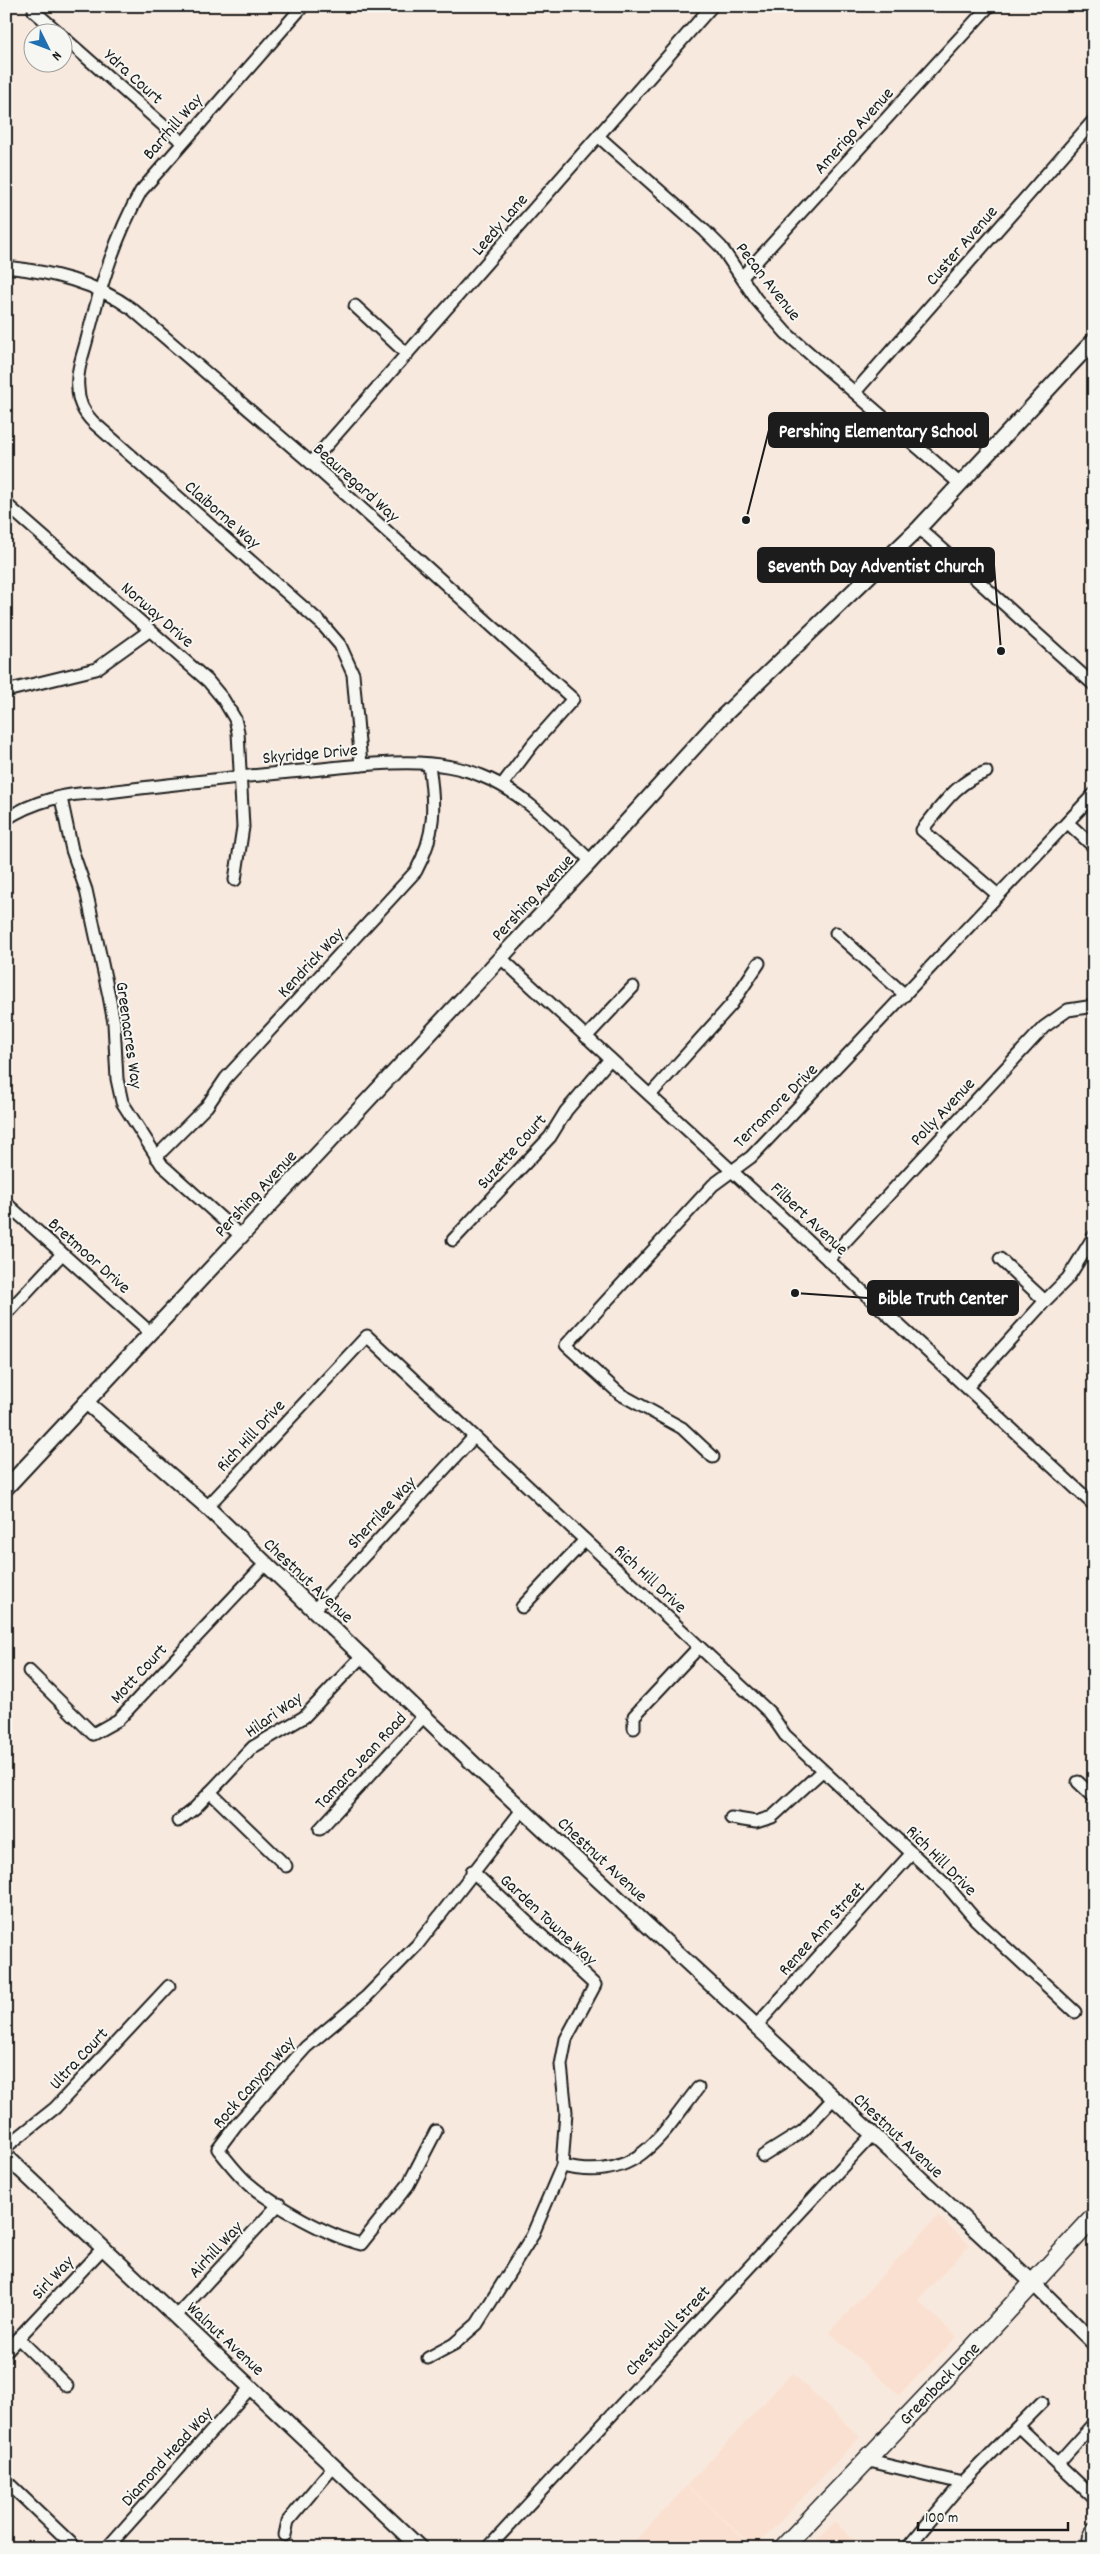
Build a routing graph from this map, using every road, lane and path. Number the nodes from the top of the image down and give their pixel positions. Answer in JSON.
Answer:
{"nodes":[{"id":1,"x":38,"y":6,"type":"edge"},
{"id":2,"x":303,"y":6,"type":"edge"},
{"id":3,"x":712,"y":6,"type":"edge"},
{"id":4,"x":989,"y":6,"type":"edge"},
{"id":5,"x":47,"y":22,"type":"edge"},
{"id":6,"x":72,"y":45,"type":"edge"},
{"id":7,"x":1094,"y":120,"type":"edge"},
{"id":8,"x":599,"y":137,"type":"junction"},
{"id":9,"x":182,"y":142,"type":"junction"},
{"id":10,"x":6,"y":267,"type":"edge"},
{"id":11,"x":742,"y":277,"type":"junction"},
{"id":12,"x":99,"y":289,"type":"junction"},
{"id":13,"x":355,"y":306,"type":"dead end"},
{"id":14,"x":1094,"y":340,"type":"edge"},
{"id":15,"x":407,"y":354,"type":"junction"},
{"id":16,"x":855,"y":392,"type":"junction"},
{"id":17,"x":310,"y":464,"type":"junction"},
{"id":18,"x":959,"y":483,"type":"junction"},
{"id":19,"x":6,"y":504,"type":"edge"},
{"id":20,"x":919,"y":528,"type":"junction"},
{"id":21,"x":149,"y":631,"type":"junction"},
{"id":22,"x":1094,"y":685,"type":"edge"},
{"id":23,"x":6,"y":691,"type":"edge"},
{"id":24,"x":361,"y":765,"type":"junction"},
{"id":25,"x":429,"y":765,"type":"junction"},
{"id":26,"x":986,"y":772,"type":"dead end"},
{"id":27,"x":242,"y":776,"type":"junction"},
{"id":28,"x":502,"y":785,"type":"junction"},
{"id":29,"x":1094,"y":794,"type":"edge"},
{"id":30,"x":61,"y":798,"type":"junction"},
{"id":31,"x":6,"y":819,"type":"edge"},
{"id":32,"x":1068,"y":823,"type":"junction"},
{"id":33,"x":1094,"y":847,"type":"edge"},
{"id":34,"x":591,"y":861,"type":"junction"},
{"id":35,"x":235,"y":880,"type":"dead end"},
{"id":36,"x":998,"y":895,"type":"junction"},
{"id":37,"x":836,"y":933,"type":"dead end"},
{"id":38,"x":501,"y":958,"type":"junction"},
{"id":39,"x":759,"y":963,"type":"dead end"},
{"id":40,"x":633,"y":987,"type":"dead end"},
{"id":41,"x":905,"y":995,"type":"junction"},
{"id":42,"x":1094,"y":1006,"type":"edge"},
{"id":43,"x":586,"y":1037,"type":"junction"},
{"id":44,"x":610,"y":1059,"type":"junction"},
{"id":45,"x":650,"y":1095,"type":"junction"},
{"id":46,"x":156,"y":1157,"type":"junction"},
{"id":47,"x":732,"y":1169,"type":"junction"},
{"id":48,"x":6,"y":1203,"type":"edge"},
{"id":49,"x":240,"y":1236,"type":"junction"},
{"id":50,"x":1094,"y":1236,"type":"edge"},
{"id":51,"x":453,"y":1240,"type":"dead end"},
{"id":52,"x":62,"y":1254,"type":"junction"},
{"id":53,"x":1000,"y":1259,"type":"dead end"},
{"id":54,"x":828,"y":1260,"type":"junction"},
{"id":55,"x":1045,"y":1301,"type":"junction"},
{"id":56,"x":6,"y":1314,"type":"edge"},
{"id":57,"x":151,"y":1333,"type":"junction"},
{"id":58,"x":968,"y":1386,"type":"junction"},
{"id":59,"x":86,"y":1402,"type":"junction"},
{"id":60,"x":474,"y":1437,"type":"junction"},
{"id":61,"x":713,"y":1458,"type":"dead end"},
{"id":62,"x":6,"y":1488,"type":"edge"},
{"id":63,"x":1094,"y":1505,"type":"edge"},
{"id":64,"x":207,"y":1507,"type":"junction"},
{"id":65,"x":585,"y":1540,"type":"junction"},
{"id":66,"x":264,"y":1564,"type":"junction"},
{"id":67,"x":522,"y":1607,"type":"dead end"},
{"id":68,"x":314,"y":1610,"type":"junction"},
{"id":69,"x":699,"y":1647,"type":"junction"},
{"id":70,"x":363,"y":1655,"type":"junction"},
{"id":71,"x":29,"y":1671,"type":"dead end"},
{"id":72,"x":425,"y":1715,"type":"junction"},
{"id":73,"x":634,"y":1728,"type":"dead end"},
{"id":74,"x":822,"y":1771,"type":"junction"},
{"id":75,"x":1078,"y":1782,"type":"dead end"},
{"id":76,"x":210,"y":1792,"type":"junction"},
{"id":77,"x":1094,"y":1797,"type":"edge"},
{"id":78,"x":522,"y":1810,"type":"junction"},
{"id":79,"x":731,"y":1818,"type":"dead end"},
{"id":80,"x":178,"y":1821,"type":"dead end"},
{"id":81,"x":320,"y":1828,"type":"dead end"},
{"id":82,"x":912,"y":1853,"type":"junction"},
{"id":83,"x":286,"y":1866,"type":"dead end"},
{"id":84,"x":472,"y":1871,"type":"junction"},
{"id":85,"x":168,"y":1986,"type":"dead end"},
{"id":86,"x":1075,"y":2012,"type":"dead end"},
{"id":87,"x":755,"y":2027,"type":"junction"},
{"id":88,"x":698,"y":2088,"type":"dead end"},
{"id":89,"x":833,"y":2099,"type":"junction"},
{"id":90,"x":436,"y":2130,"type":"dead end"},
{"id":91,"x":872,"y":2136,"type":"junction"},
{"id":92,"x":6,"y":2147,"type":"edge"},
{"id":93,"x":6,"y":2156,"type":"edge"},
{"id":94,"x":763,"y":2156,"type":"dead end"},
{"id":95,"x":562,"y":2166,"type":"junction"},
{"id":96,"x":279,"y":2204,"type":"junction"},
{"id":97,"x":1094,"y":2217,"type":"edge"},
{"id":98,"x":103,"y":2248,"type":"junction"},
{"id":99,"x":1032,"y":2283,"type":"junction"},
{"id":100,"x":176,"y":2316,"type":"junction"},
{"id":101,"x":18,"y":2338,"type":"junction"},
{"id":102,"x":1094,"y":2343,"type":"edge"},
{"id":103,"x":6,"y":2351,"type":"edge"},
{"id":104,"x":428,"y":2358,"type":"dead end"},
{"id":105,"x":67,"y":2386,"type":"dead end"},
{"id":106,"x":251,"y":2388,"type":"junction"},
{"id":107,"x":1042,"y":2402,"type":"dead end"},
{"id":108,"x":1094,"y":2423,"type":"edge"},
{"id":109,"x":1019,"y":2427,"type":"junction"},
{"id":110,"x":865,"y":2460,"type":"junction"},
{"id":111,"x":1058,"y":2463,"type":"junction"},
{"id":112,"x":334,"y":2466,"type":"junction"},
{"id":113,"x":6,"y":2481,"type":"edge"},
{"id":114,"x":962,"y":2483,"type":"junction"},
{"id":115,"x":1094,"y":2498,"type":"edge"},
{"id":116,"x":1094,"y":2528,"type":"edge"},
{"id":117,"x":285,"y":2535,"type":"dead end"},
{"id":118,"x":76,"y":2548,"type":"edge"},
{"id":119,"x":107,"y":2548,"type":"edge"},
{"id":120,"x":420,"y":2548,"type":"edge"},
{"id":121,"x":488,"y":2548,"type":"edge"},
{"id":122,"x":783,"y":2548,"type":"edge"},
{"id":123,"x":907,"y":2548,"type":"edge"},
{"id":124,"x":1091,"y":2548,"type":"edge"}],
"edges":[{"from":1,"to":5,"type":"street"},
{"from":2,"to":9,"type":"street","name":"Barrhill Way"},
{"from":3,"to":8,"type":"street","name":"Leedy Lane"},
{"from":4,"to":11,"type":"street","name":"Amerigo Avenue"},
{"from":6,"to":9,"type":"street","name":"Ydra Court"},
{"from":7,"to":16,"type":"street","name":"Custer Avenue"},
{"from":8,"to":11,"type":"street","name":"Pecan Avenue"},
{"from":8,"to":15,"type":"street","name":"Leedy Lane"},
{"from":9,"to":12,"type":"street","name":"Barrhill Way"},
{"from":10,"to":12,"type":"street","name":"Beauregard Way"},
{"from":11,"to":16,"type":"street","name":"Pecan Avenue"},
{"from":12,"to":17,"type":"street","name":"Beauregard Way"},
{"from":12,"to":24,"type":"street","name":"Claiborne Way"},
{"from":13,"to":15,"type":"street"},
{"from":14,"to":18,"type":"street","name":"Pershing Avenue"},
{"from":15,"to":17,"type":"street","name":"Leedy Lane"},
{"from":16,"to":18,"type":"street","name":"Pecan Avenue"},
{"from":17,"to":28,"type":"street","name":"Beauregard Way"},
{"from":18,"to":20,"type":"street","name":"Pershing Avenue"},
{"from":19,"to":21,"type":"street","name":"Norway Drive"},
{"from":20,"to":22,"type":"street"},
{"from":20,"to":34,"type":"street","name":"Pershing Avenue"},
{"from":21,"to":23,"type":"street"},
{"from":21,"to":27,"type":"street","name":"Norway Drive"},
{"from":24,"to":25,"type":"street","name":"Skyridge Drive"},
{"from":24,"to":27,"type":"street","name":"Skyridge Drive"},
{"from":25,"to":28,"type":"street","name":"Skyridge Drive"},
{"from":25,"to":46,"type":"street","name":"Kendrick Way"},
{"from":26,"to":36,"type":"street"},
{"from":27,"to":30,"type":"street","name":"Skyridge Drive"},
{"from":27,"to":35,"type":"street","name":"Norway Drive"},
{"from":28,"to":34,"type":"street","name":"Skyridge Drive"},
{"from":29,"to":32,"type":"street","name":"Terramore Drive"},
{"from":30,"to":31,"type":"street","name":"Skyridge Drive"},
{"from":30,"to":46,"type":"street","name":"Greenacres Way"},
{"from":32,"to":33,"type":"street"},
{"from":32,"to":36,"type":"street","name":"Terramore Drive"},
{"from":34,"to":38,"type":"street","name":"Pershing Avenue"},
{"from":36,"to":41,"type":"street","name":"Terramore Drive"},
{"from":37,"to":41,"type":"street"},
{"from":38,"to":43,"type":"street","name":"Filbert Avenue"},
{"from":38,"to":49,"type":"street","name":"Pershing Avenue"},
{"from":39,"to":45,"type":"street"},
{"from":40,"to":43,"type":"street"},
{"from":41,"to":47,"type":"street","name":"Terramore Drive"},
{"from":42,"to":54,"type":"street","name":"Polly Avenue"},
{"from":43,"to":44,"type":"street","name":"Filbert Avenue"},
{"from":44,"to":45,"type":"street","name":"Filbert Avenue"},
{"from":44,"to":51,"type":"street","name":"Suzette Court"},
{"from":45,"to":47,"type":"street","name":"Filbert Avenue"},
{"from":46,"to":49,"type":"street","name":"Greenacres Way"},
{"from":47,"to":54,"type":"street","name":"Filbert Avenue"},
{"from":47,"to":61,"type":"street","name":"Terramore Drive"},
{"from":48,"to":52,"type":"street","name":"Bretmoor Drive"},
{"from":49,"to":57,"type":"street","name":"Pershing Avenue"},
{"from":50,"to":55,"type":"street"},
{"from":52,"to":56,"type":"street"},
{"from":52,"to":57,"type":"street","name":"Bretmoor Drive"},
{"from":53,"to":55,"type":"street"},
{"from":54,"to":58,"type":"street","name":"Filbert Avenue"},
{"from":55,"to":58,"type":"street"},
{"from":57,"to":59,"type":"street","name":"Pershing Avenue"},
{"from":58,"to":63,"type":"street","name":"Filbert Avenue"},
{"from":59,"to":62,"type":"street","name":"Pershing Avenue"},
{"from":59,"to":64,"type":"street","name":"Chestnut Avenue"},
{"from":60,"to":64,"type":"street","name":"Rich Hill Drive"},
{"from":60,"to":65,"type":"street","name":"Rich Hill Drive"},
{"from":60,"to":68,"type":"street","name":"Sherrilee Way"},
{"from":64,"to":66,"type":"street","name":"Chestnut Avenue"},
{"from":65,"to":67,"type":"street"},
{"from":65,"to":69,"type":"street","name":"Rich Hill Drive"},
{"from":66,"to":68,"type":"street","name":"Chestnut Avenue"},
{"from":66,"to":71,"type":"street","name":"Mott Court"},
{"from":68,"to":70,"type":"street","name":"Chestnut Avenue"},
{"from":69,"to":73,"type":"street"},
{"from":69,"to":74,"type":"street","name":"Rich Hill Drive"},
{"from":70,"to":72,"type":"street","name":"Chestnut Avenue"},
{"from":70,"to":76,"type":"street","name":"Hilari Way"},
{"from":72,"to":78,"type":"street","name":"Chestnut Avenue"},
{"from":72,"to":81,"type":"street","name":"Tamara Jean Road"},
{"from":74,"to":79,"type":"street"},
{"from":74,"to":82,"type":"street","name":"Rich Hill Drive"},
{"from":75,"to":77,"type":"street"},
{"from":76,"to":80,"type":"street","name":"Hilari Way"},
{"from":76,"to":83,"type":"street"},
{"from":78,"to":84,"type":"street","name":"Rock Canyon Way"},
{"from":78,"to":87,"type":"street","name":"Chestnut Avenue"},
{"from":82,"to":86,"type":"street","name":"Rich Hill Drive"},
{"from":82,"to":87,"type":"street","name":"Renee Ann Street"},
{"from":84,"to":95,"type":"street","name":"Garden Towne Way"},
{"from":84,"to":96,"type":"street","name":"Rock Canyon Way"},
{"from":85,"to":92,"type":"street","name":"Ultra Court"},
{"from":87,"to":89,"type":"street","name":"Chestnut Avenue"},
{"from":88,"to":95,"type":"street"},
{"from":89,"to":91,"type":"street","name":"Chestnut Avenue"},
{"from":89,"to":94,"type":"street"},
{"from":90,"to":96,"type":"street","name":"Rock Canyon Way"},
{"from":91,"to":99,"type":"street","name":"Chestnut Avenue"},
{"from":91,"to":121,"type":"street","name":"Chestwall Street"},
{"from":93,"to":98,"type":"street","name":"Walnut Avenue"},
{"from":95,"to":104,"type":"street","name":"Garden Towne Way"},
{"from":96,"to":100,"type":"street","name":"Airhill Way"},
{"from":97,"to":99,"type":"main road","name":"Greenback Lane"},
{"from":98,"to":100,"type":"street","name":"Walnut Avenue"},
{"from":98,"to":101,"type":"street","name":"Sirl Way"},
{"from":99,"to":102,"type":"street","name":"Chestnut Avenue"},
{"from":99,"to":110,"type":"main road","name":"Greenback Lane"},
{"from":100,"to":106,"type":"street","name":"Walnut Avenue"},
{"from":101,"to":103,"type":"street","name":"Sirl Way"},
{"from":101,"to":105,"type":"street"},
{"from":106,"to":112,"type":"street","name":"Walnut Avenue"},
{"from":106,"to":119,"type":"street","name":"Diamond Head Way"},
{"from":107,"to":109,"type":"street"},
{"from":108,"to":111,"type":"street"},
{"from":109,"to":111,"type":"street"},
{"from":109,"to":114,"type":"street"},
{"from":110,"to":114,"type":"street"},
{"from":110,"to":122,"type":"main road","name":"Greenback Lane"},
{"from":111,"to":115,"type":"street"},
{"from":112,"to":117,"type":"street"},
{"from":112,"to":120,"type":"street","name":"Walnut Avenue"},
{"from":113,"to":118,"type":"street"},
{"from":114,"to":123,"type":"street"},
{"from":116,"to":124,"type":"street"}]}
